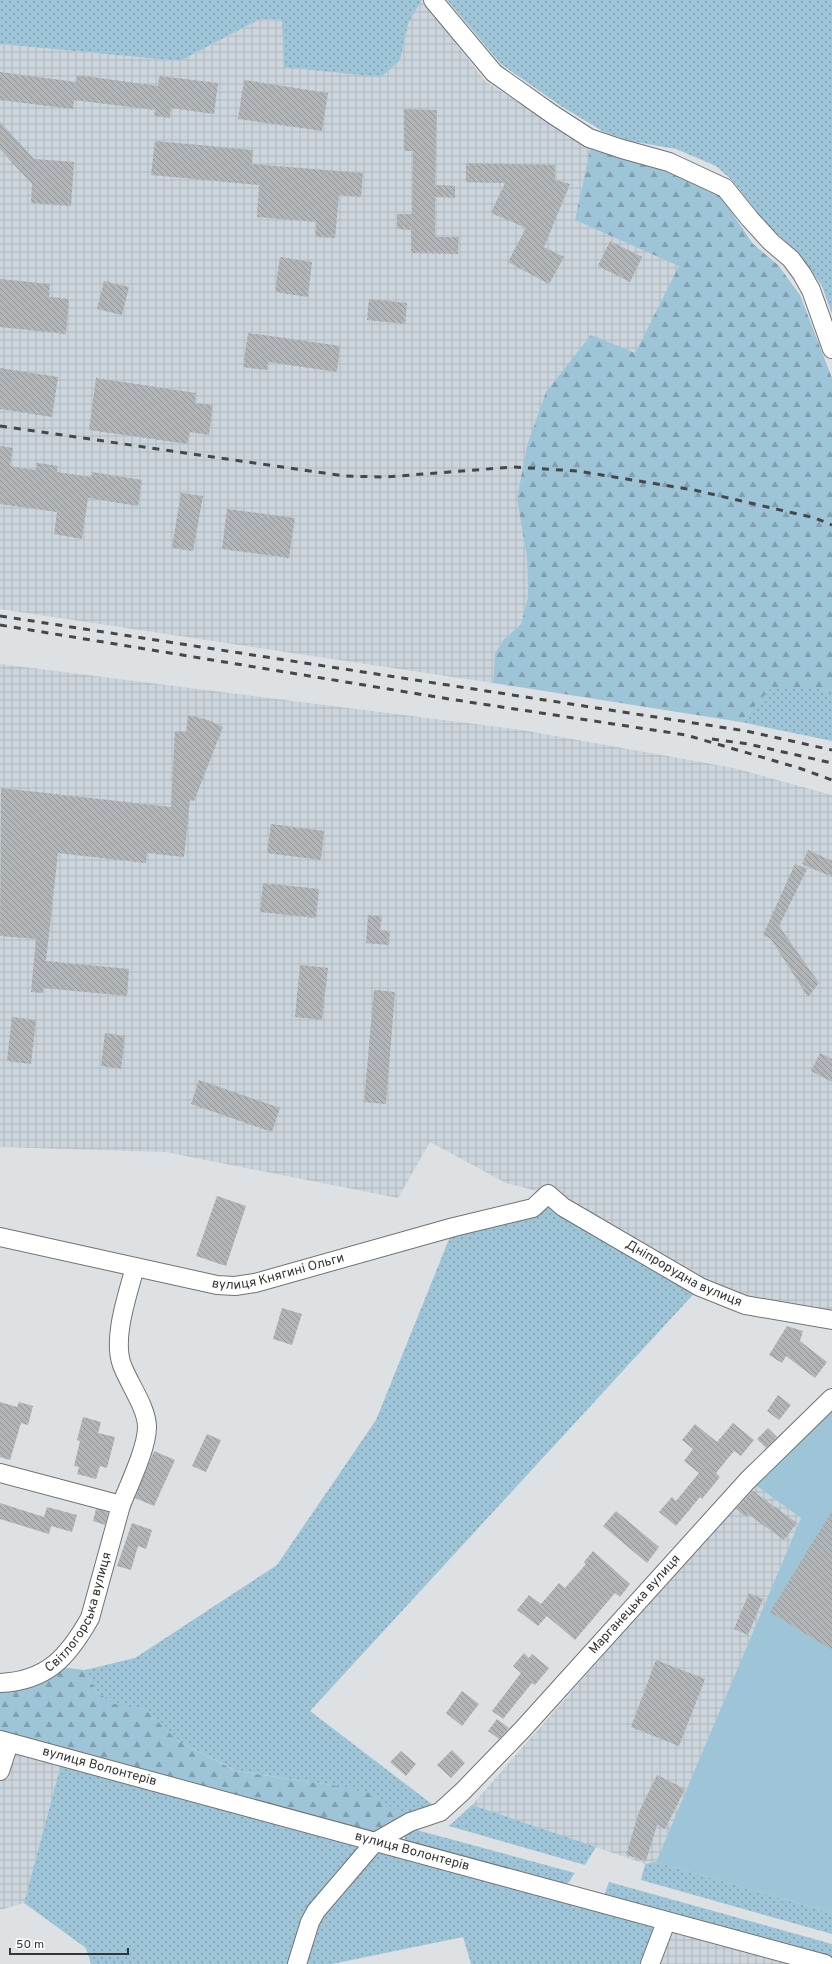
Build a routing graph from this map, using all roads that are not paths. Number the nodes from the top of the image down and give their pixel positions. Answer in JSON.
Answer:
{"nodes":[{"id":1,"x":433,"y":0,"type":"edge"},
{"id":2,"x":832,"y":349,"type":"edge"},
{"id":3,"x":548,"y":1194,"type":"joint"},
{"id":4,"x":0,"y":1237,"type":"edge"},
{"id":5,"x":135,"y":1267,"type":"junction"},
{"id":6,"x":832,"y":1320,"type":"edge"},
{"id":7,"x":832,"y":1398,"type":"edge"},
{"id":8,"x":0,"y":1473,"type":"edge"},
{"id":9,"x":121,"y":1505,"type":"junction"},
{"id":10,"x":0,"y":1683,"type":"edge"},
{"id":11,"x":5,"y":1742,"type":"edge"},
{"id":12,"x":0,"y":1771,"type":"edge"},
{"id":13,"x":375,"y":1842,"type":"junction"},
{"id":14,"x":666,"y":1922,"type":"junction"},
{"id":15,"x":296,"y":1964,"type":"edge"},
{"id":16,"x":650,"y":1964,"type":"edge"},
{"id":17,"x":824,"y":1964,"type":"edge"}],
"edges":[{"from":1,"to":2,"type":"street"},
{"from":3,"to":5,"type":"street","name":"вулиця Княгині Ольги"},
{"from":3,"to":6,"type":"street","name":"Дніпрорудна вулиця"},
{"from":4,"to":5,"type":"street","name":"вулиця Княгині Ольги"},
{"from":5,"to":9,"type":"street","name":"Світлогорська вулиця"},
{"from":7,"to":13,"type":"street","name":"Марганецька вулиця"},
{"from":8,"to":9,"type":"street"},
{"from":9,"to":10,"type":"street","name":"Світлогорська вулиця"},
{"from":11,"to":12,"type":"street"},
{"from":11,"to":13,"type":"street","name":"вулиця Волонтерів"},
{"from":13,"to":14,"type":"street","name":"вулиця Волонтерів"},
{"from":13,"to":15,"type":"street"},
{"from":14,"to":16,"type":"street"},
{"from":14,"to":17,"type":"street","name":"вулиця Волонтерів"}]}
